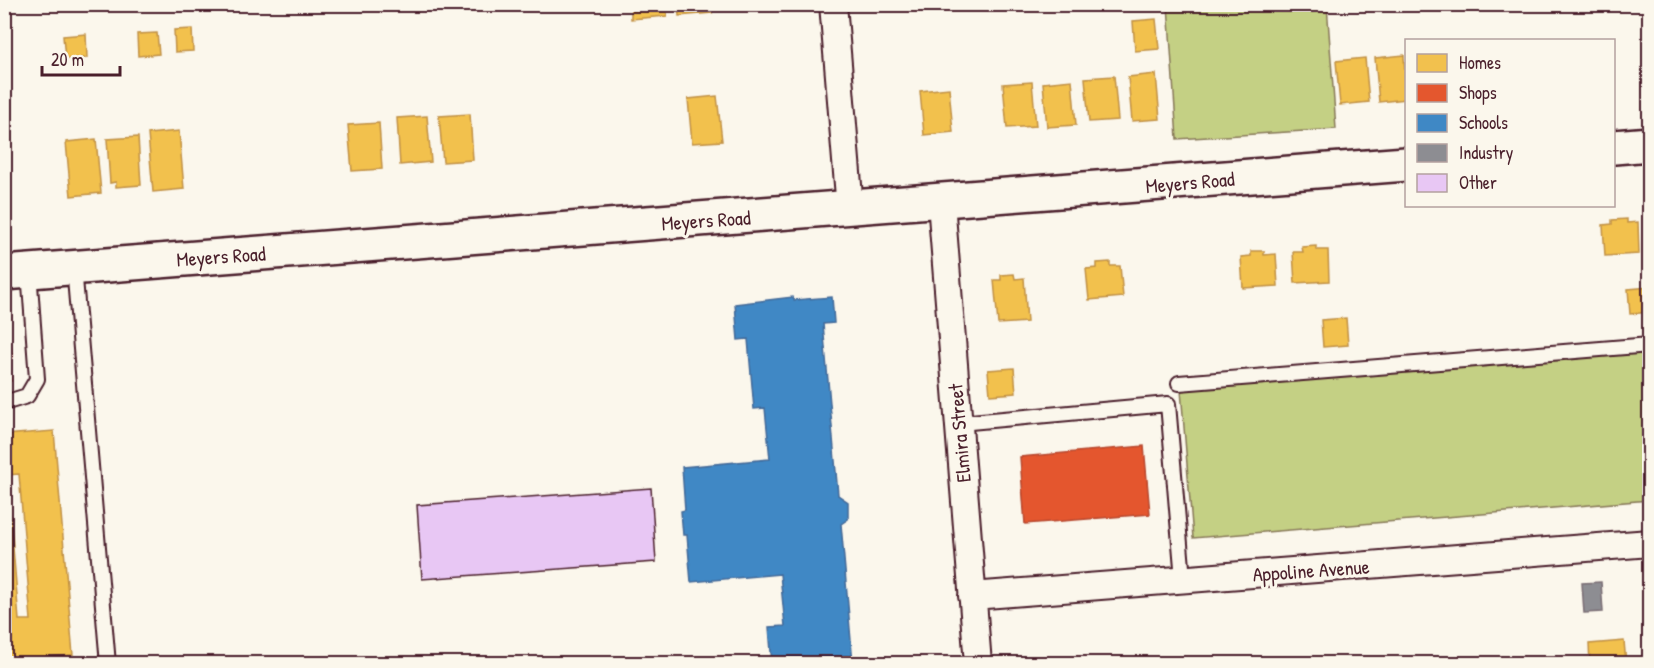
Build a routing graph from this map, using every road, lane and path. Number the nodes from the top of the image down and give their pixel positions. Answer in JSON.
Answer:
{"nodes":[{"id":1,"x":833,"y":4,"type":"edge"},
{"id":2,"x":1650,"y":144,"type":"edge"},
{"id":3,"x":1615,"y":147,"type":"edge"},
{"id":4,"x":1405,"y":164,"type":"edge"},
{"id":5,"x":941,"y":202,"type":"junction"},
{"id":6,"x":850,"y":209,"type":"junction"},
{"id":7,"x":74,"y":267,"type":"junction"},
{"id":8,"x":17,"y":272,"type":"edge"},
{"id":9,"x":1650,"y":345,"type":"edge"},
{"id":10,"x":1179,"y":383,"type":"dead end"},
{"id":11,"x":4,"y":403,"type":"edge"},
{"id":12,"x":959,"y":423,"type":"junction"},
{"id":13,"x":1650,"y":543,"type":"edge"},
{"id":14,"x":1183,"y":579,"type":"junction"},
{"id":15,"x":972,"y":596,"type":"junction"},
{"id":16,"x":108,"y":663,"type":"edge"},
{"id":17,"x":978,"y":663,"type":"edge"}],
"edges":[{"from":1,"to":6,"type":"street"},
{"from":2,"to":3,"type":"street"},
{"from":4,"to":5,"type":"street","name":"Meyers Road"},
{"from":5,"to":6,"type":"street","name":"Meyers Road"},
{"from":5,"to":12,"type":"street","name":"Elmira Street"},
{"from":6,"to":7,"type":"street","name":"Meyers Road"},
{"from":7,"to":8,"type":"street","name":"Meyers Road"},
{"from":7,"to":16,"type":"lane"},
{"from":8,"to":11,"type":"lane"},
{"from":9,"to":10,"type":"lane"},
{"from":12,"to":14,"type":"lane"},
{"from":12,"to":15,"type":"street","name":"Elmira Street"},
{"from":13,"to":14,"type":"street","name":"Appoline Avenue"},
{"from":14,"to":15,"type":"street","name":"Appoline Avenue"},
{"from":15,"to":17,"type":"street","name":"Elmira Street"}]}
